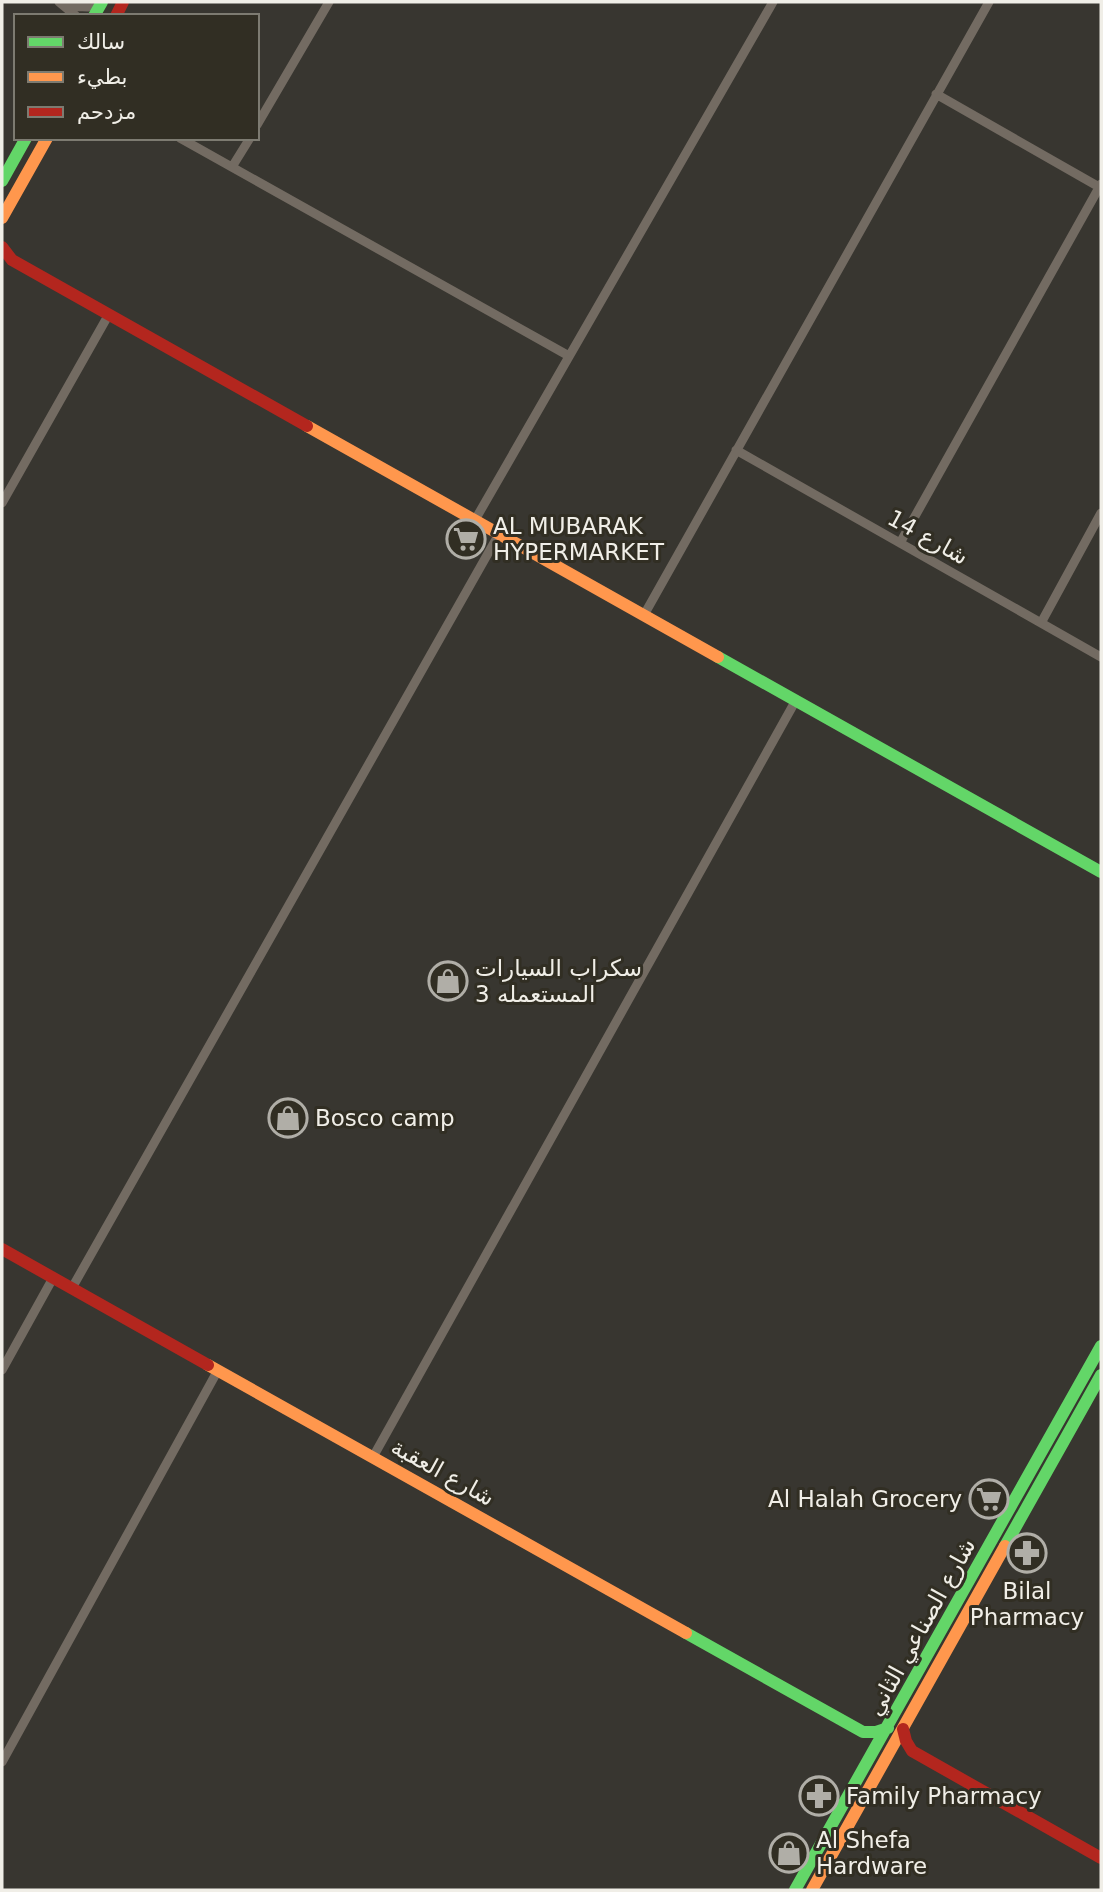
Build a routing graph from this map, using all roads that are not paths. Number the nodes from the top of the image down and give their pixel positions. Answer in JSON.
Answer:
{"nodes":[{"id":1,"x":102,"y":2,"type":"edge"},
{"id":2,"x":329,"y":2,"type":"edge"},
{"id":3,"x":773,"y":2,"type":"edge"},
{"id":4,"x":989,"y":2,"type":"edge"},
{"id":5,"x":63,"y":4,"type":"edge"},
{"id":6,"x":936,"y":94,"type":"junction"},
{"id":7,"x":259,"y":122,"type":"edge"},
{"id":8,"x":25,"y":140,"type":"edge"},
{"id":9,"x":46,"y":140,"type":"edge"},
{"id":10,"x":184,"y":140,"type":"edge"},
{"id":11,"x":249,"y":140,"type":"edge"},
{"id":12,"x":232,"y":167,"type":"junction"},
{"id":13,"x":2,"y":181,"type":"edge"},
{"id":14,"x":1101,"y":186,"type":"edge"},
{"id":15,"x":2,"y":218,"type":"edge"},
{"id":16,"x":2,"y":247,"type":"edge"},
{"id":17,"x":7,"y":259,"type":"edge"},
{"id":18,"x":108,"y":314,"type":"junction"},
{"id":19,"x":569,"y":356,"type":"junction"},
{"id":20,"x":736,"y":450,"type":"junction"},
{"id":21,"x":2,"y":503,"type":"edge"},
{"id":22,"x":1101,"y":513,"type":"edge"},
{"id":23,"x":475,"y":520,"type":"junction"},
{"id":24,"x":499,"y":534,"type":"junction"},
{"id":25,"x":900,"y":543,"type":"junction"},
{"id":26,"x":644,"y":615,"type":"junction"},
{"id":27,"x":1041,"y":622,"type":"junction"},
{"id":28,"x":1101,"y":657,"type":"edge"},
{"id":29,"x":796,"y":700,"type":"junction"},
{"id":30,"x":1101,"y":872,"type":"edge"},
{"id":31,"x":2,"y":1249,"type":"edge"},
{"id":32,"x":53,"y":1278,"type":"junction"},
{"id":33,"x":72,"y":1288,"type":"junction"},
{"id":34,"x":1101,"y":1346,"type":"edge"},
{"id":35,"x":2,"y":1370,"type":"edge"},
{"id":36,"x":218,"y":1370,"type":"junction"},
{"id":37,"x":1101,"y":1375,"type":"edge"},
{"id":38,"x":373,"y":1457,"type":"junction"},
{"id":39,"x":888,"y":1728,"type":"junction"},
{"id":40,"x":903,"y":1729,"type":"junction"},
{"id":41,"x":863,"y":1732,"type":"junction"},
{"id":42,"x":912,"y":1751,"type":"junction"},
{"id":43,"x":889,"y":1754,"type":"junction"},
{"id":44,"x":872,"y":1756,"type":"junction"},
{"id":45,"x":2,"y":1762,"type":"edge"},
{"id":46,"x":1101,"y":1858,"type":"edge"},
{"id":47,"x":796,"y":1890,"type":"edge"},
{"id":48,"x":812,"y":1890,"type":"edge"}],
"edges":[{"from":1,"to":5,"type":"street"},
{"from":2,"to":7,"type":"street"},
{"from":3,"to":19,"type":"street"},
{"from":4,"to":6,"type":"street"},
{"from":6,"to":14,"type":"street"},
{"from":6,"to":20,"type":"street"},
{"from":8,"to":13,"type":"street"},
{"from":9,"to":15,"type":"street"},
{"from":10,"to":12,"type":"street"},
{"from":11,"to":12,"type":"street"},
{"from":12,"to":19,"type":"street"},
{"from":14,"to":25,"type":"street"},
{"from":16,"to":17,"type":"street"},
{"from":17,"to":18,"type":"street"},
{"from":18,"to":21,"type":"street"},
{"from":18,"to":23,"type":"street"},
{"from":19,"to":23,"type":"street"},
{"from":20,"to":25,"type":"street","name":"شارع 14"},
{"from":20,"to":26,"type":"street"},
{"from":22,"to":27,"type":"street"},
{"from":23,"to":24,"type":"street"},
{"from":24,"to":26,"type":"street"},
{"from":24,"to":33,"type":"street"},
{"from":25,"to":27,"type":"street","name":"شارع 14"},
{"from":26,"to":29,"type":"street"},
{"from":27,"to":28,"type":"street","name":"شارع 14"},
{"from":29,"to":30,"type":"street"},
{"from":29,"to":38,"type":"street"},
{"from":31,"to":32,"type":"street","name":"شارع العقبة"},
{"from":32,"to":33,"type":"street","name":"شارع العقبة"},
{"from":32,"to":35,"type":"street"},
{"from":33,"to":36,"type":"street","name":"شارع العقبة"},
{"from":34,"to":39,"type":"street","name":"شارع الصناعي الثاني"},
{"from":36,"to":38,"type":"street","name":"شارع العقبة"},
{"from":36,"to":45,"type":"street"},
{"from":37,"to":40,"type":"street","name":"شارع الصناعي الثاني"},
{"from":38,"to":41,"type":"street","name":"شارع العقبة"},
{"from":39,"to":41,"type":"street"},
{"from":39,"to":44,"type":"street","name":"شارع الصناعي الثاني"},
{"from":40,"to":42,"type":"street"},
{"from":40,"to":43,"type":"street","name":"شارع الصناعي الثاني"},
{"from":41,"to":44,"type":"street"},
{"from":42,"to":43,"type":"street"},
{"from":42,"to":46,"type":"street"},
{"from":43,"to":48,"type":"street","name":"شارع الصناعي الثاني"},
{"from":44,"to":47,"type":"street","name":"شارع الصناعي الثاني"}]}
